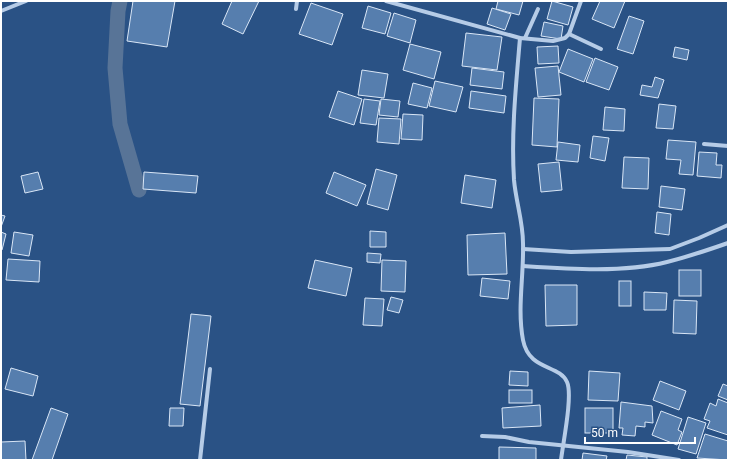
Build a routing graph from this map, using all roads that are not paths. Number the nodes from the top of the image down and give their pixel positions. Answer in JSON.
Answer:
{"nodes":[{"id":1,"x":26,"y":1,"type":"edge"},
{"id":2,"x":298,"y":1,"type":"edge"},
{"id":3,"x":386,"y":1,"type":"edge"},
{"id":4,"x":581,"y":1,"type":"edge"},
{"id":5,"x":296,"y":9,"type":"dead end"},
{"id":6,"x":538,"y":9,"type":"dead end"},
{"id":7,"x":1,"y":11,"type":"edge"},
{"id":8,"x":569,"y":34,"type":"junction"},
{"id":9,"x":523,"y":38,"type":"junction"},
{"id":10,"x":601,"y":49,"type":"dead end"},
{"id":11,"x":704,"y":144,"type":"dead end"},
{"id":12,"x":728,"y":146,"type":"edge"},
{"id":13,"x":728,"y":226,"type":"edge"},
{"id":14,"x":728,"y":243,"type":"edge"},
{"id":15,"x":723,"y":245,"type":"junction"},
{"id":16,"x":523,"y":249,"type":"junction"},
{"id":17,"x":728,"y":249,"type":"edge"},
{"id":18,"x":523,"y":266,"type":"junction"},
{"id":19,"x":210,"y":369,"type":"dead end"},
{"id":20,"x":482,"y":436,"type":"dead end"},
{"id":21,"x":563,"y":444,"type":"junction"},
{"id":22,"x":200,"y":460,"type":"edge"},
{"id":23,"x":561,"y":460,"type":"edge"},
{"id":24,"x":679,"y":460,"type":"edge"}],
"edges":[{"from":1,"to":7,"type":"street"},
{"from":2,"to":5,"type":"street"},
{"from":3,"to":9,"type":"street"},
{"from":4,"to":8,"type":"street"},
{"from":6,"to":9,"type":"street"},
{"from":8,"to":9,"type":"street"},
{"from":8,"to":10,"type":"street"},
{"from":9,"to":16,"type":"street"},
{"from":11,"to":12,"type":"street"},
{"from":13,"to":16,"type":"street"},
{"from":14,"to":15,"type":"street"},
{"from":15,"to":17,"type":"street"},
{"from":15,"to":18,"type":"street"},
{"from":16,"to":18,"type":"street"},
{"from":18,"to":21,"type":"street"},
{"from":19,"to":22,"type":"street"},
{"from":20,"to":21,"type":"street"},
{"from":21,"to":23,"type":"street"},
{"from":21,"to":24,"type":"street"}]}
